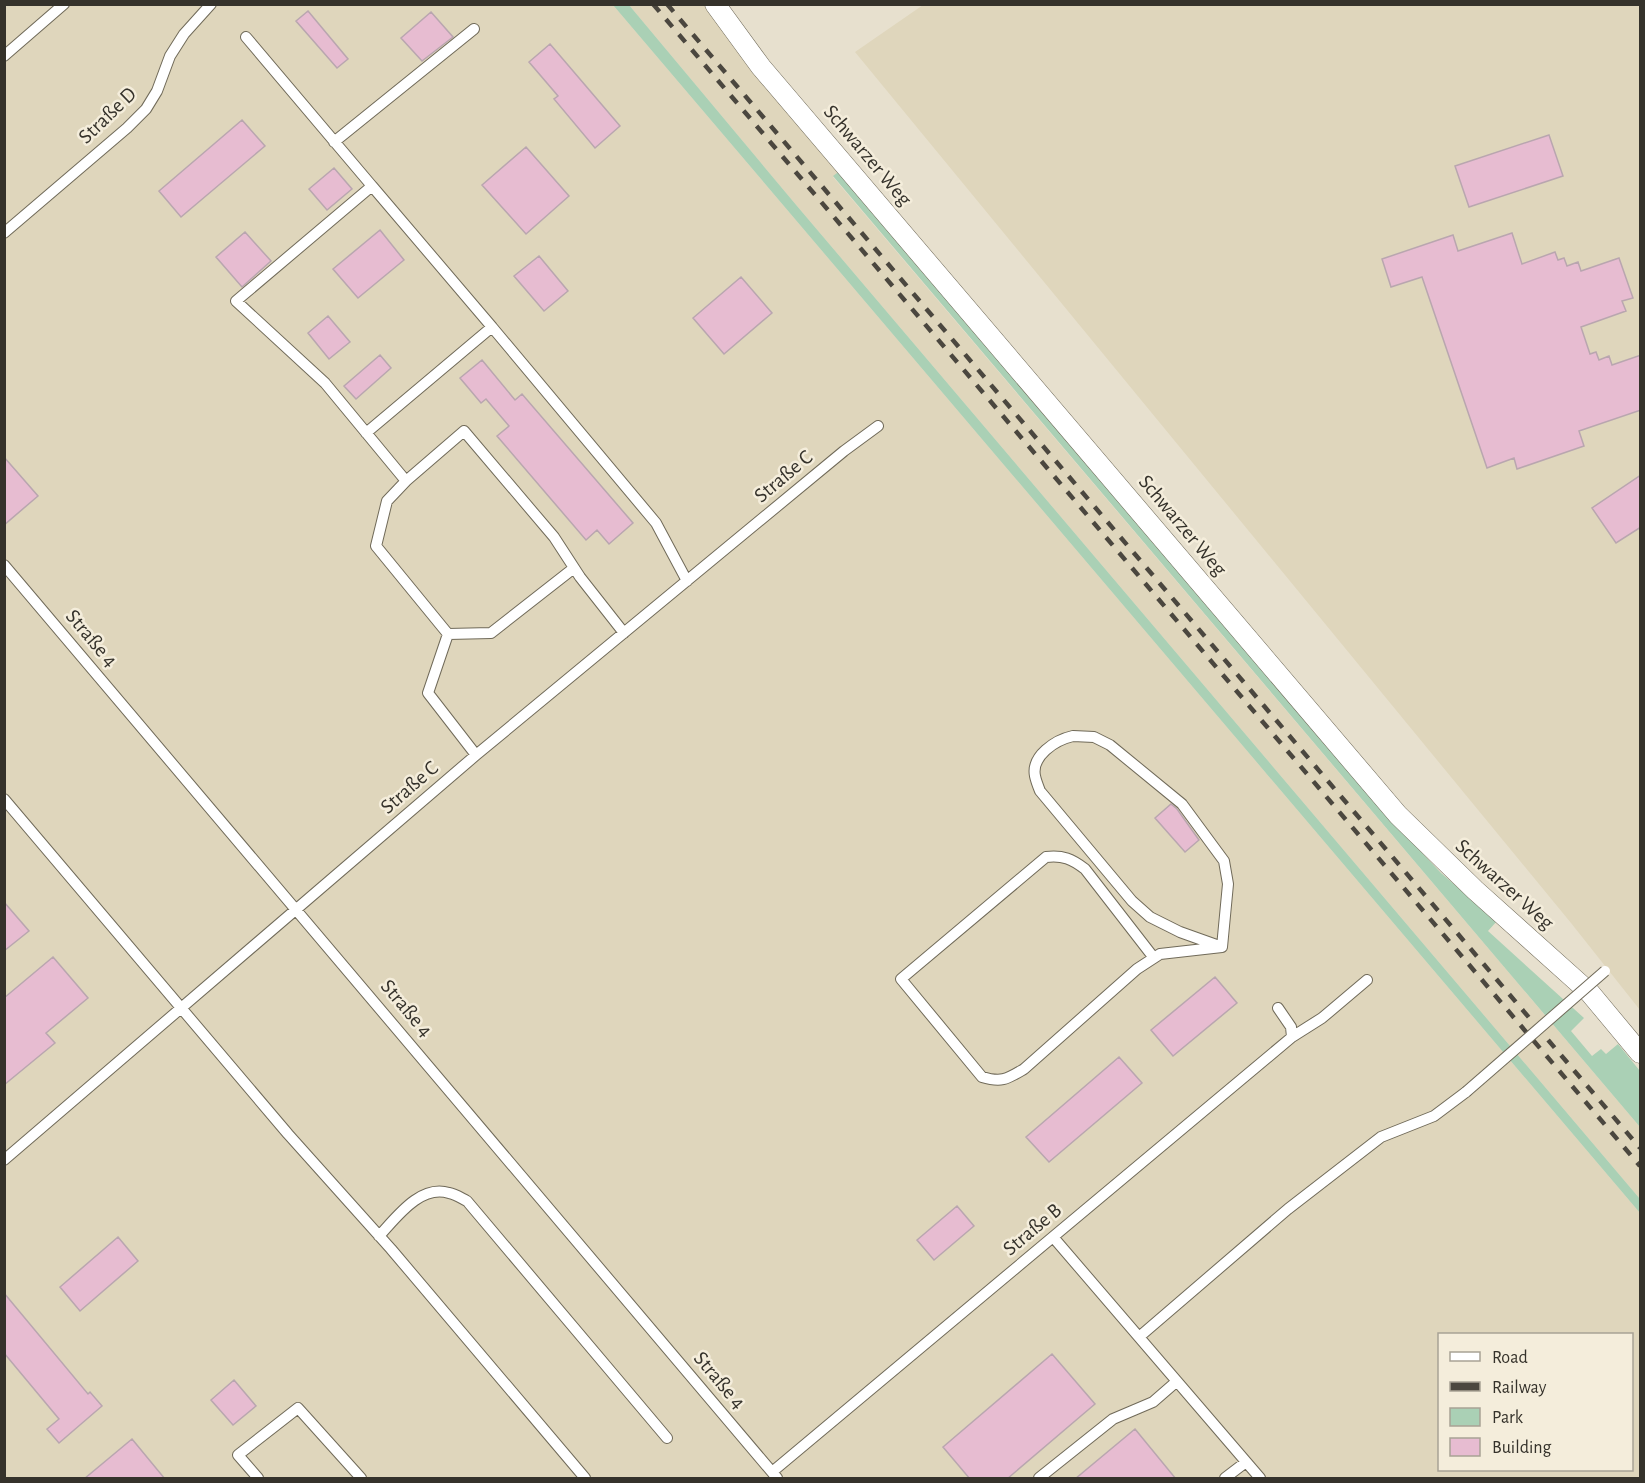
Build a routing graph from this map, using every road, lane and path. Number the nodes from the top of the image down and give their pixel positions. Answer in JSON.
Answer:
{"nodes":[{"id":1,"x":64,"y":4,"type":"edge"},
{"id":2,"x":211,"y":4,"type":"edge"},
{"id":3,"x":715,"y":4,"type":"edge"},
{"id":4,"x":474,"y":28,"type":"dead end"},
{"id":5,"x":246,"y":37,"type":"dead end"},
{"id":6,"x":4,"y":56,"type":"edge"},
{"id":7,"x":334,"y":142,"type":"junction"},
{"id":8,"x":372,"y":186,"type":"junction"},
{"id":9,"x":4,"y":233,"type":"edge"},
{"id":10,"x":492,"y":327,"type":"junction"},
{"id":11,"x":878,"y":426,"type":"dead end"},
{"id":12,"x":366,"y":433,"type":"junction"},
{"id":13,"x":406,"y":481,"type":"junction"},
{"id":14,"x":4,"y":565,"type":"edge"},
{"id":15,"x":574,"y":568,"type":"junction"},
{"id":16,"x":687,"y":581,"type":"junction"},
{"id":17,"x":624,"y":633,"type":"junction"},
{"id":18,"x":448,"y":634,"type":"junction"},
{"id":19,"x":476,"y":755,"type":"junction"},
{"id":20,"x":4,"y":799,"type":"edge"},
{"id":21,"x":297,"y":909,"type":"junction"},
{"id":22,"x":1222,"y":946,"type":"junction"},
{"id":23,"x":1154,"y":958,"type":"junction"},
{"id":24,"x":1605,"y":971,"type":"dead end"},
{"id":25,"x":1367,"y":980,"type":"dead end"},
{"id":26,"x":182,"y":1008,"type":"junction"},
{"id":27,"x":1278,"y":1008,"type":"dead end"},
{"id":28,"x":1292,"y":1037,"type":"junction"},
{"id":29,"x":1641,"y":1053,"type":"edge"},
{"id":30,"x":4,"y":1160,"type":"edge"},
{"id":31,"x":379,"y":1236,"type":"junction"},
{"id":32,"x":1053,"y":1236,"type":"junction"},
{"id":33,"x":1139,"y":1337,"type":"junction"},
{"id":34,"x":1176,"y":1382,"type":"junction"},
{"id":35,"x":667,"y":1438,"type":"dead end"},
{"id":36,"x":1246,"y":1462,"type":"junction"},
{"id":37,"x":774,"y":1475,"type":"edge"},
{"id":38,"x":258,"y":1479,"type":"edge"},
{"id":39,"x":361,"y":1479,"type":"edge"},
{"id":40,"x":585,"y":1479,"type":"edge"},
{"id":41,"x":1040,"y":1479,"type":"edge"},
{"id":42,"x":1225,"y":1479,"type":"edge"},
{"id":43,"x":1260,"y":1479,"type":"edge"}],
"edges":[{"from":1,"to":6,"type":"lane"},
{"from":2,"to":9,"type":"lane","name":"Straße D"},
{"from":3,"to":29,"type":"street","name":"Schwarzer Weg"},
{"from":4,"to":7,"type":"lane"},
{"from":5,"to":7,"type":"lane"},
{"from":7,"to":8,"type":"lane"},
{"from":8,"to":10,"type":"lane"},
{"from":8,"to":12,"type":"lane"},
{"from":10,"to":12,"type":"lane"},
{"from":10,"to":16,"type":"lane"},
{"from":11,"to":16,"type":"lane","name":"Straße C"},
{"from":12,"to":13,"type":"lane"},
{"from":13,"to":15,"type":"lane"},
{"from":13,"to":18,"type":"lane"},
{"from":14,"to":21,"type":"lane","name":"Straße 4"},
{"from":15,"to":17,"type":"lane"},
{"from":15,"to":18,"type":"lane"},
{"from":16,"to":17,"type":"lane","name":"Straße C"},
{"from":17,"to":19,"type":"lane","name":"Straße C"},
{"from":18,"to":19,"type":"lane"},
{"from":19,"to":21,"type":"lane","name":"Straße C"},
{"from":20,"to":26,"type":"lane"},
{"from":21,"to":26,"type":"lane","name":"Straße C"},
{"from":21,"to":37,"type":"lane","name":"Straße 4"},
{"from":22,"to":22,"type":"lane"},
{"from":22,"to":23,"type":"lane"},
{"from":23,"to":23,"type":"lane"},
{"from":24,"to":33,"type":"lane","bridge":true},
{"from":25,"to":28,"type":"lane","name":"Straße B"},
{"from":26,"to":30,"type":"lane","name":"Straße C"},
{"from":26,"to":31,"type":"lane"},
{"from":27,"to":28,"type":"lane"},
{"from":28,"to":32,"type":"lane","name":"Straße B"},
{"from":31,"to":35,"type":"lane"},
{"from":31,"to":40,"type":"lane"},
{"from":32,"to":33,"type":"lane"},
{"from":32,"to":37,"type":"lane","name":"Straße B"},
{"from":33,"to":34,"type":"lane"},
{"from":34,"to":36,"type":"lane"},
{"from":34,"to":41,"type":"lane"},
{"from":36,"to":42,"type":"lane"},
{"from":36,"to":43,"type":"lane"},
{"from":38,"to":39,"type":"lane"}]}
